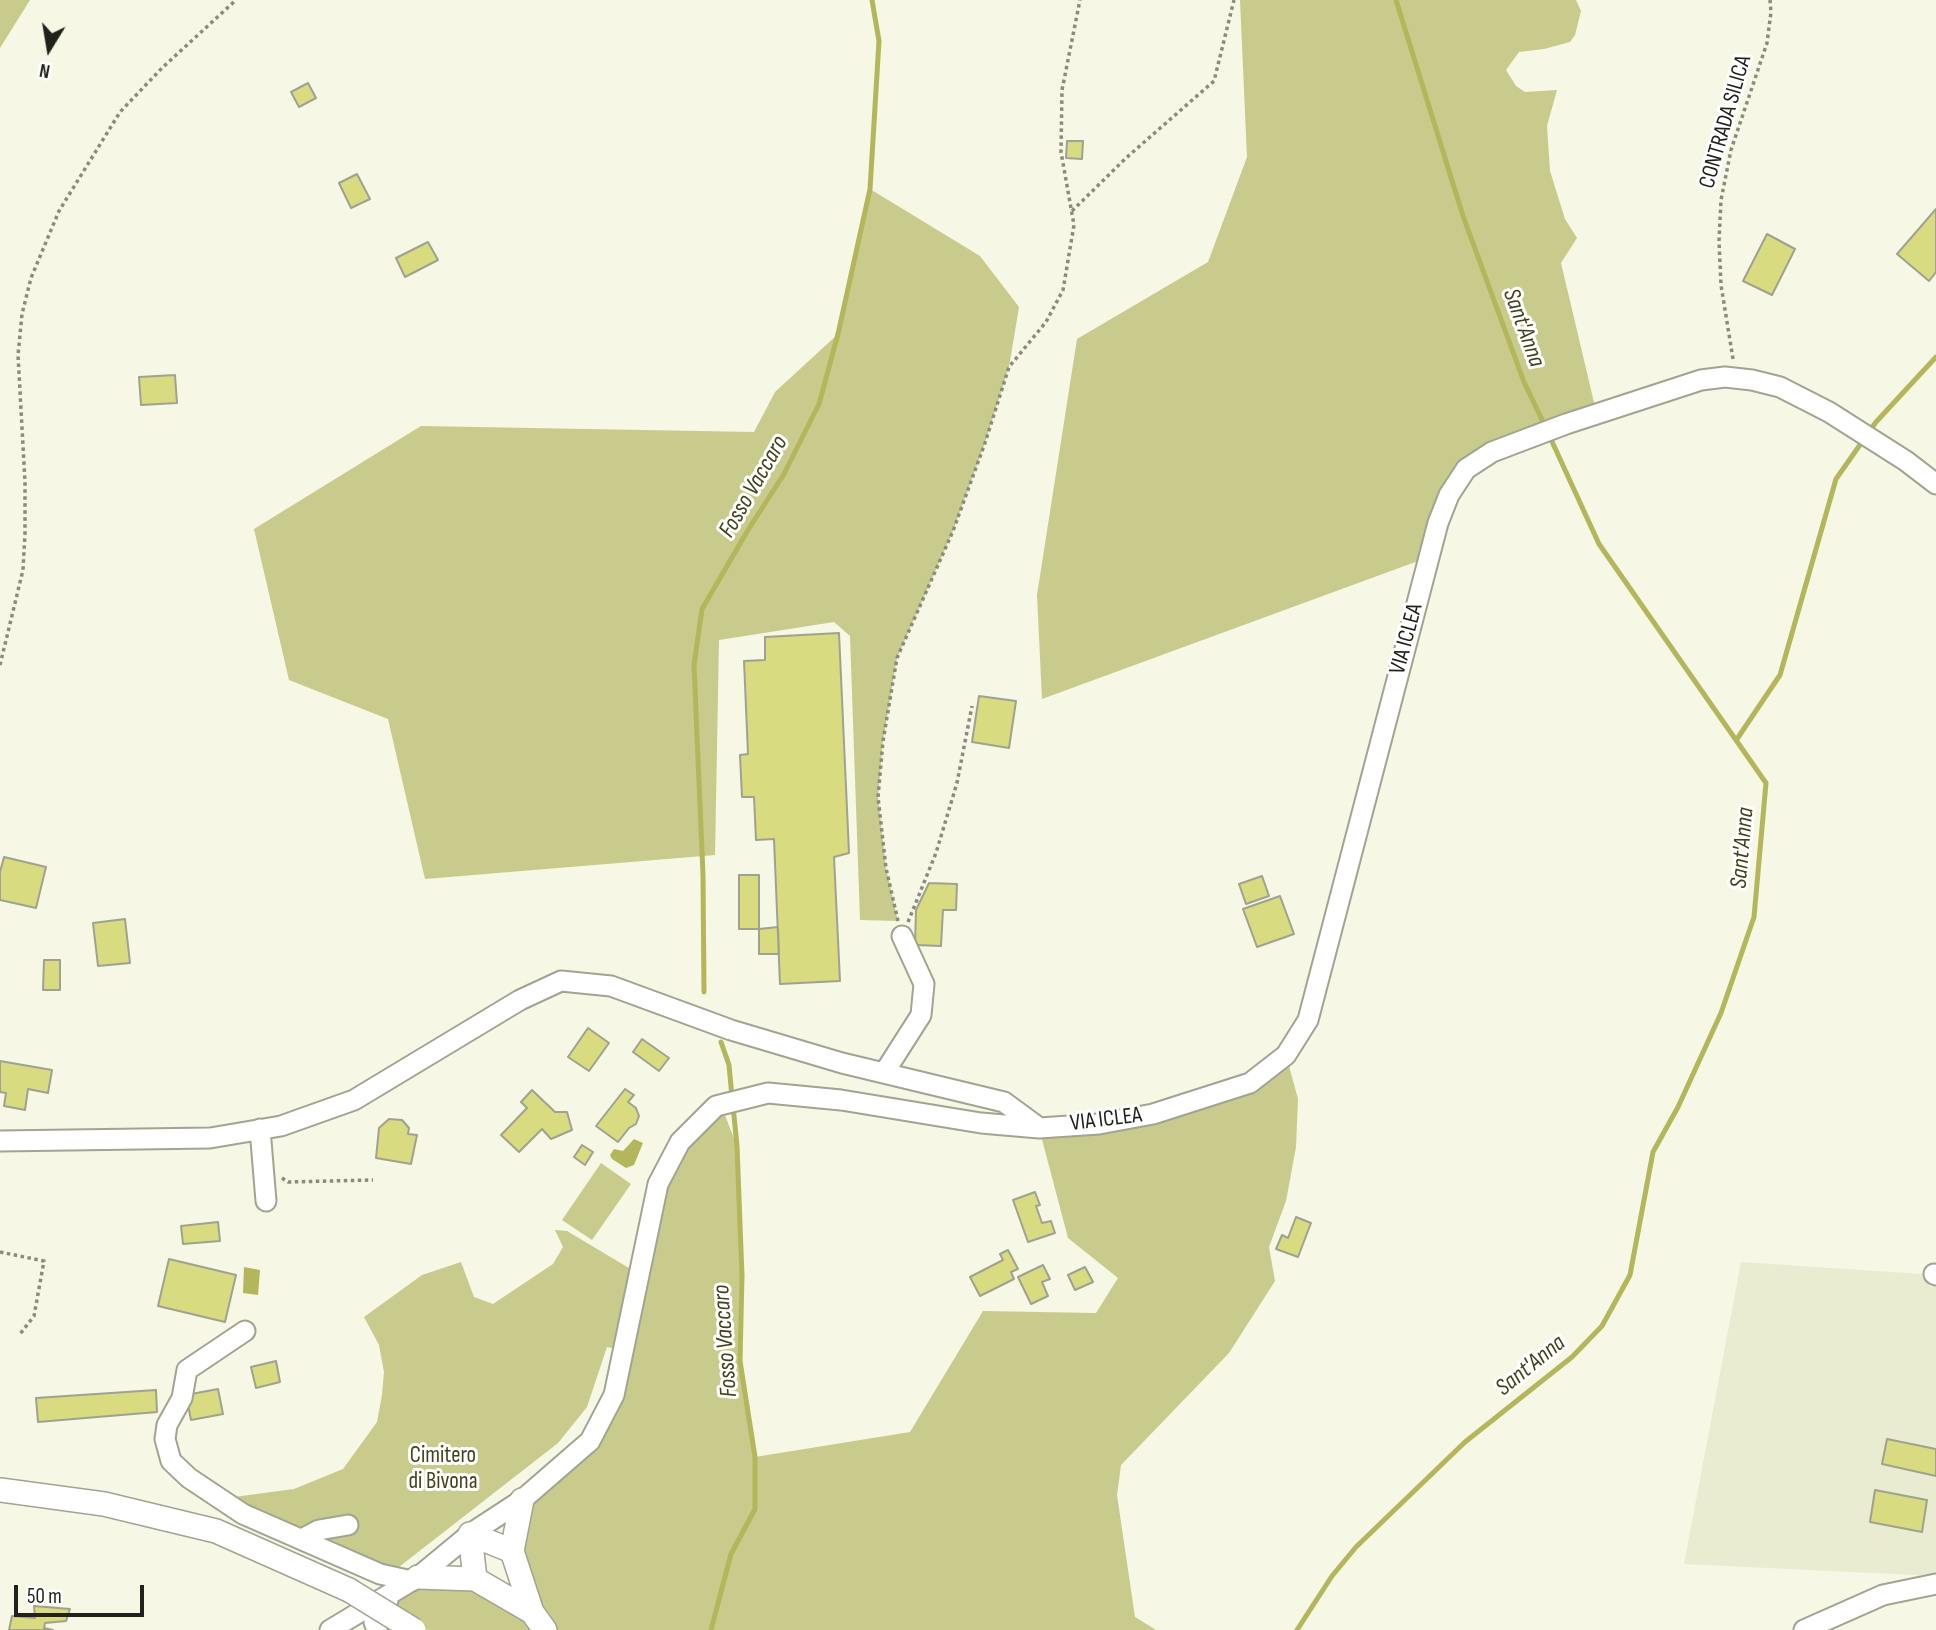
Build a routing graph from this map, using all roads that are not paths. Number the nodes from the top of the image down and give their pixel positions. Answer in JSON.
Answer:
{"nodes":[{"id":1,"x":1936,"y":484,"type":"edge"},
{"id":2,"x":902,"y":936,"type":"road end"},
{"id":3,"x":884,"y":1073,"type":"junction"},
{"id":4,"x":1039,"y":1128,"type":"junction"},
{"id":5,"x":260,"y":1129,"type":"junction"},
{"id":6,"x":0,"y":1141,"type":"edge"},
{"id":7,"x":266,"y":1201,"type":"dead end"},
{"id":8,"x":245,"y":1331,"type":"dead end"},
{"id":9,"x":0,"y":1490,"type":"edge"},
{"id":10,"x":522,"y":1500,"type":"junction"},
{"id":11,"x":348,"y":1525,"type":"dead end"},
{"id":12,"x":470,"y":1534,"type":"junction"},
{"id":13,"x":302,"y":1539,"type":"junction"},
{"id":14,"x":512,"y":1551,"type":"junction"},
{"id":15,"x":415,"y":1579,"type":"junction"},
{"id":16,"x":475,"y":1579,"type":"junction"},
{"id":17,"x":1936,"y":1584,"type":"edge"},
{"id":18,"x":392,"y":1593,"type":"junction"},
{"id":19,"x":538,"y":1621,"type":"edge"},
{"id":20,"x":333,"y":1630,"type":"edge"},
{"id":21,"x":377,"y":1630,"type":"edge"},
{"id":22,"x":414,"y":1630,"type":"edge"},
{"id":23,"x":1804,"y":1630,"type":"edge"}],
"edges":[{"from":1,"to":4,"type":"street","name":"VIA ICLEA"},
{"from":2,"to":3,"type":"street"},
{"from":3,"to":4,"type":"street"},
{"from":3,"to":5,"type":"street"},
{"from":4,"to":10,"type":"street","name":"VIA ICLEA"},
{"from":5,"to":6,"type":"street"},
{"from":5,"to":7,"type":"street"},
{"from":8,"to":13,"type":"street"},
{"from":9,"to":22,"type":"main road","bridge":true},
{"from":10,"to":12,"type":"street"},
{"from":10,"to":14,"type":"main road"},
{"from":11,"to":13,"type":"street"},
{"from":12,"to":14,"type":"main road"},
{"from":12,"to":15,"type":"street"},
{"from":12,"to":16,"type":"main road"},
{"from":13,"to":15,"type":"street"},
{"from":14,"to":19,"type":"main road"},
{"from":15,"to":16,"type":"main road"},
{"from":15,"to":18,"type":"street"},
{"from":16,"to":19,"type":"main road"},
{"from":17,"to":23,"type":"street"},
{"from":18,"to":20,"type":"street"},
{"from":18,"to":21,"type":"street"}]}
